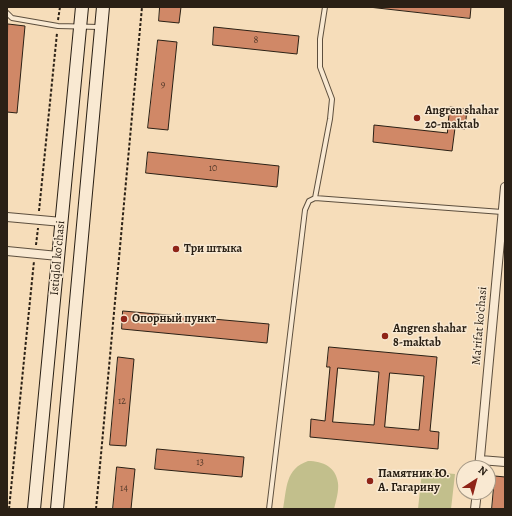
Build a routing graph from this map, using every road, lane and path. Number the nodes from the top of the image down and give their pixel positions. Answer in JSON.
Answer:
{"nodes":[{"id":1,"x":82,"y":7,"type":"edge"},
{"id":2,"x":103,"y":7,"type":"edge"},
{"id":3,"x":142,"y":7,"type":"edge"},
{"id":4,"x":325,"y":7,"type":"edge"},
{"id":5,"x":7,"y":13,"type":"edge"},
{"id":6,"x":80,"y":26,"type":"junction"},
{"id":7,"x":102,"y":27,"type":"junction"},
{"id":8,"x":505,"y":187,"type":"edge"},
{"id":9,"x":315,"y":198,"type":"junction"},
{"id":10,"x":502,"y":212,"type":"junction"},
{"id":11,"x":7,"y":217,"type":"edge"},
{"id":12,"x":62,"y":222,"type":"junction"},
{"id":13,"x":502,"y":242,"type":"edge"},
{"id":14,"x":7,"y":251,"type":"edge"},
{"id":15,"x":58,"y":256,"type":"junction"},
{"id":16,"x":53,"y":318,"type":"junction"},
{"id":17,"x":75,"y":320,"type":"junction"},
{"id":18,"x":480,"y":460,"type":"edge"},
{"id":19,"x":34,"y":509,"type":"edge"},
{"id":20,"x":58,"y":509,"type":"edge"},
{"id":21,"x":96,"y":509,"type":"edge"},
{"id":22,"x":269,"y":509,"type":"edge"}],
"edges":[{"from":1,"to":6,"type":"main road","name":"Istiqlol ko'chasi"},
{"from":2,"to":7,"type":"main road","name":"Istiqlol ko'chasi"},
{"from":3,"to":21,"type":"path"},
{"from":4,"to":9,"type":"lane"},
{"from":5,"to":6,"type":"lane"},
{"from":6,"to":7,"type":"lane"},
{"from":6,"to":12,"type":"main road","name":"Istiqlol ko'chasi"},
{"from":7,"to":17,"type":"main road","name":"Istiqlol ko'chasi"},
{"from":8,"to":10,"type":"street","name":"Ma'rifat ko'chasi"},
{"from":9,"to":10,"type":"lane"},
{"from":9,"to":22,"type":"lane"},
{"from":10,"to":13,"type":"street","name":"Ma'rifat ko'chasi"},
{"from":11,"to":12,"type":"street"},
{"from":12,"to":15,"type":"main road","name":"Istiqlol ko'chasi"},
{"from":13,"to":18,"type":"street","name":"Ma'rifat ko'chasi"},
{"from":14,"to":15,"type":"street"},
{"from":15,"to":16,"type":"main road","name":"Istiqlol ko'chasi"},
{"from":16,"to":17,"type":"main road"},
{"from":16,"to":19,"type":"main road","name":"Istiqlol ko'chasi"},
{"from":17,"to":20,"type":"main road","name":"Istiqlol ko'chasi"}]}
